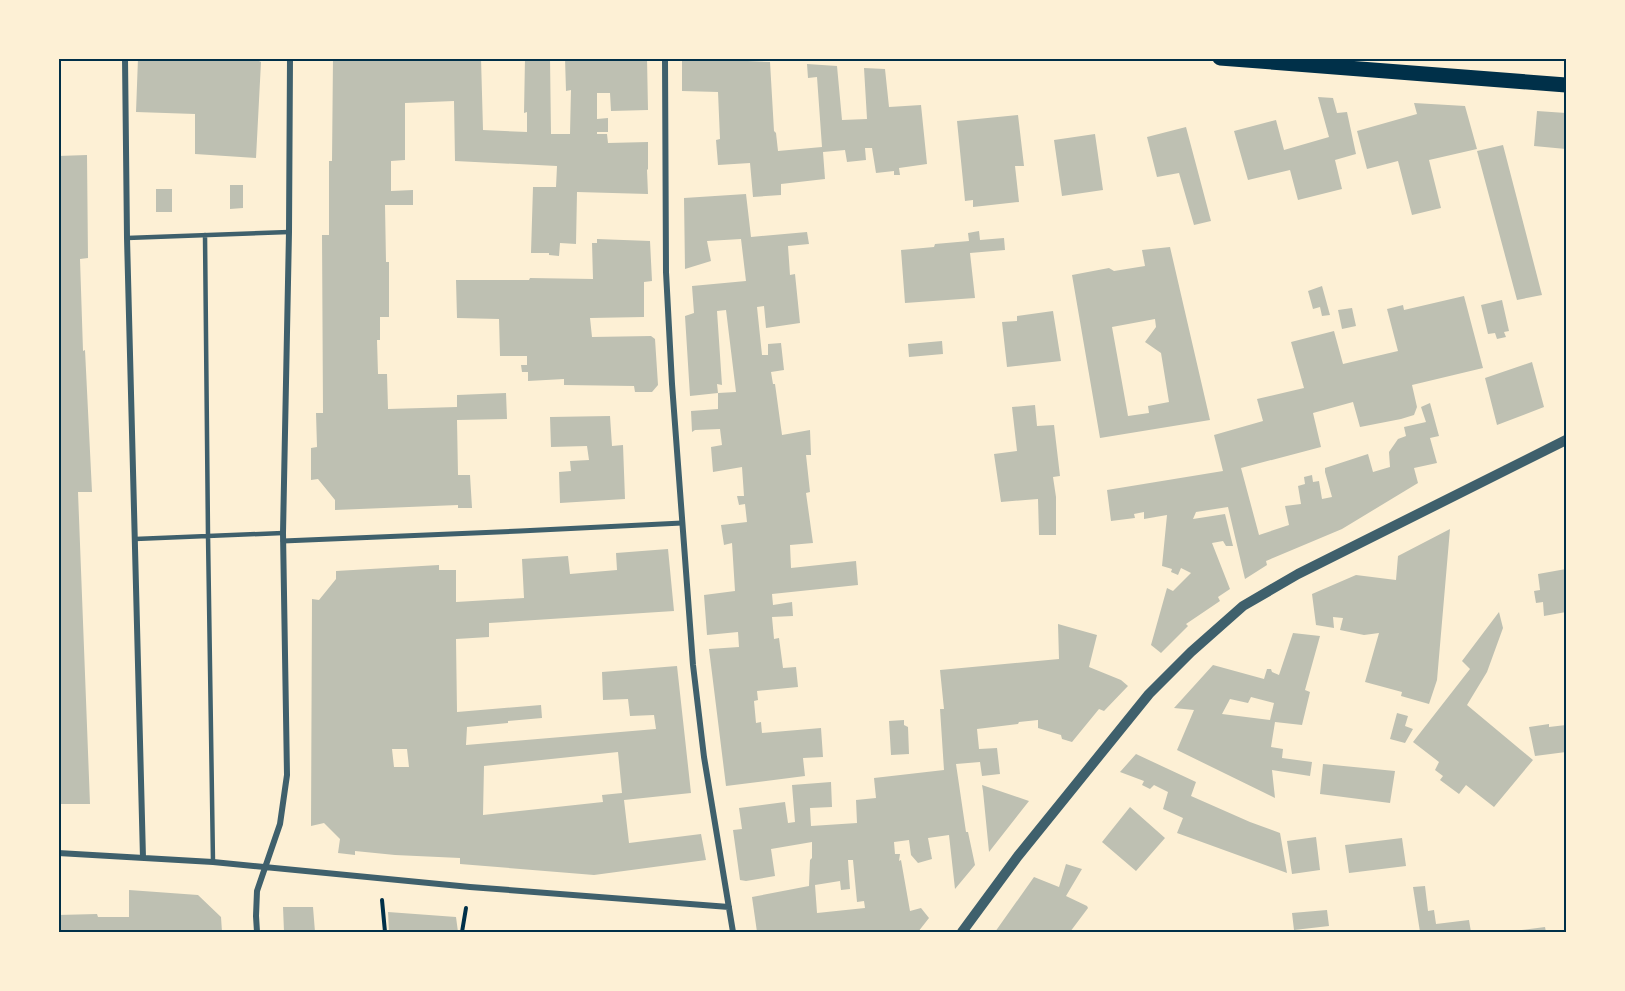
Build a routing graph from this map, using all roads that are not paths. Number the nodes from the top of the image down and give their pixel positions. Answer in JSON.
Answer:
{"nodes":[{"id":1,"x":125,"y":58,"type":"edge"},
{"id":2,"x":290,"y":58,"type":"edge"},
{"id":3,"x":665,"y":58,"type":"edge"},
{"id":4,"x":1220,"y":58,"type":"edge"},
{"id":5,"x":1566,"y":85,"type":"edge"},
{"id":6,"x":289,"y":232,"type":"junction"},
{"id":7,"x":205,"y":235,"type":"junction"},
{"id":8,"x":128,"y":238,"type":"junction"},
{"id":9,"x":1566,"y":440,"type":"edge"},
{"id":10,"x":682,"y":523,"type":"junction"},
{"id":11,"x":283,"y":533,"type":"junction"},
{"id":12,"x":208,"y":536,"type":"junction"},
{"id":13,"x":135,"y":539,"type":"junction"},
{"id":14,"x":283,"y":541,"type":"junction"},
{"id":15,"x":58,"y":853,"type":"edge"},
{"id":16,"x":143,"y":858,"type":"junction"},
{"id":17,"x":213,"y":862,"type":"junction"},
{"id":18,"x":265,"y":868,"type":"junction"},
{"id":19,"x":729,"y":907,"type":"junction"},
{"id":20,"x":257,"y":933,"type":"edge"},
{"id":21,"x":733,"y":933,"type":"edge"},
{"id":22,"x":962,"y":933,"type":"edge"}],
"edges":[{"from":1,"to":8,"type":"street"},
{"from":2,"to":6,"type":"street"},
{"from":3,"to":10,"type":"street"},
{"from":4,"to":5,"type":"main road"},
{"from":6,"to":7,"type":"lane"},
{"from":6,"to":11,"type":"street"},
{"from":7,"to":8,"type":"lane"},
{"from":7,"to":12,"type":"lane"},
{"from":8,"to":13,"type":"street"},
{"from":9,"to":22,"type":"street"},
{"from":10,"to":14,"type":"street"},
{"from":10,"to":19,"type":"street"},
{"from":11,"to":12,"type":"lane"},
{"from":11,"to":14,"type":"street"},
{"from":12,"to":13,"type":"lane"},
{"from":12,"to":17,"type":"lane"},
{"from":13,"to":16,"type":"street"},
{"from":14,"to":18,"type":"street"},
{"from":15,"to":16,"type":"street"},
{"from":16,"to":17,"type":"street"},
{"from":17,"to":18,"type":"street"},
{"from":18,"to":19,"type":"street"},
{"from":18,"to":20,"type":"street"},
{"from":19,"to":21,"type":"street"}]}
